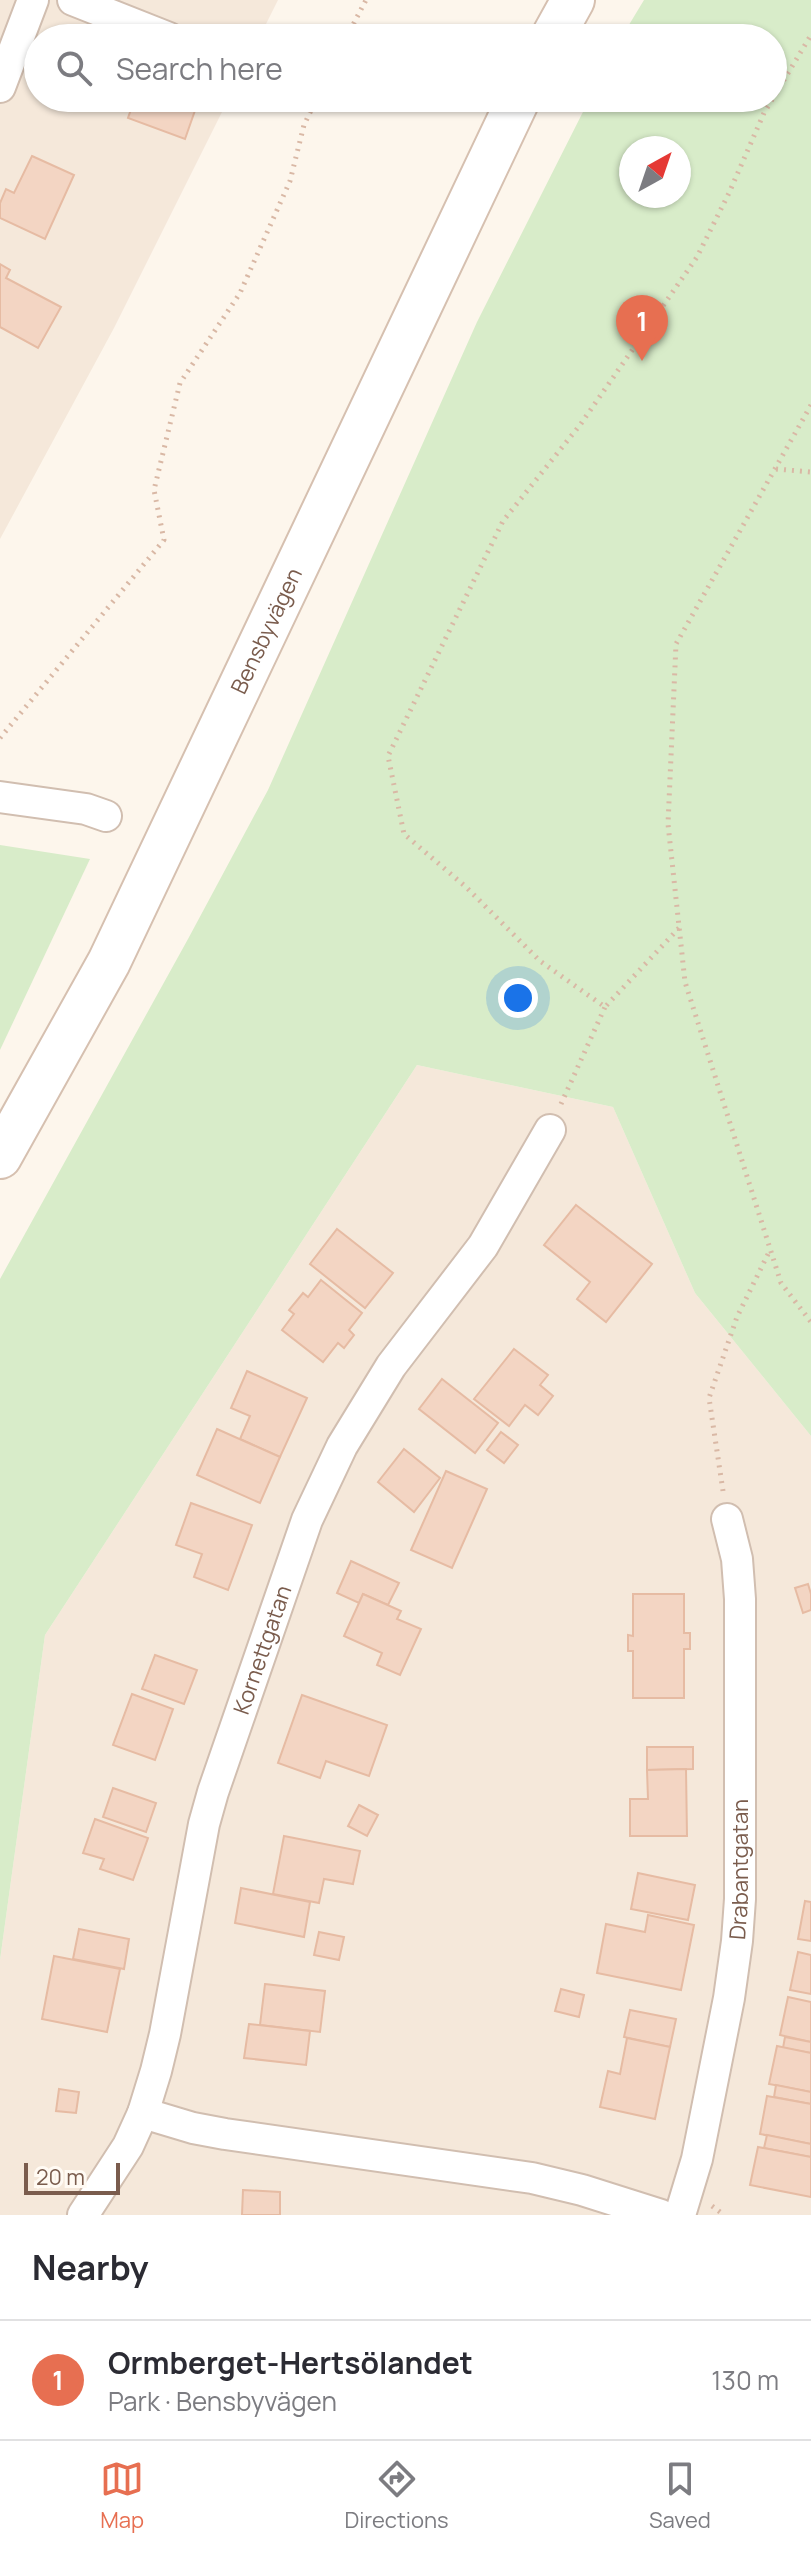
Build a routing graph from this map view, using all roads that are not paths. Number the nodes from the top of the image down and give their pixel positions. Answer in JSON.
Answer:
{"nodes":[{"id":1,"x":33,"y":0,"type":"edge"},
{"id":2,"x":73,"y":0,"type":"edge"},
{"id":3,"x":573,"y":0,"type":"edge"},
{"id":4,"x":134,"y":24,"type":"edge"},
{"id":5,"x":560,"y":24,"type":"edge"},
{"id":6,"x":0,"y":87,"type":"edge"},
{"id":7,"x":512,"y":112,"type":"edge"},
{"id":8,"x":0,"y":797,"type":"edge"},
{"id":9,"x":106,"y":816,"type":"dead end"},
{"id":10,"x":550,"y":1130,"type":"road end"},
{"id":11,"x":0,"y":1157,"type":"edge"},
{"id":12,"x":727,"y":1519,"type":"road end"},
{"id":13,"x":143,"y":2113,"type":"junction"},
{"id":14,"x":83,"y":2215,"type":"edge"},
{"id":15,"x":661,"y":2215,"type":"edge"},
{"id":16,"x":680,"y":2215,"type":"edge"}],
"edges":[{"from":1,"to":6,"type":"street"},
{"from":2,"to":4,"type":"street"},
{"from":3,"to":5,"type":"main road"},
{"from":7,"to":11,"type":"main road","name":"Bensbyvägen"},
{"from":8,"to":9,"type":"street"},
{"from":10,"to":13,"type":"street","name":"Kornettgatan"},
{"from":12,"to":16,"type":"street","name":"Drabantgatan"},
{"from":13,"to":14,"type":"street","name":"Kornettgatan"},
{"from":13,"to":15,"type":"street"}]}
